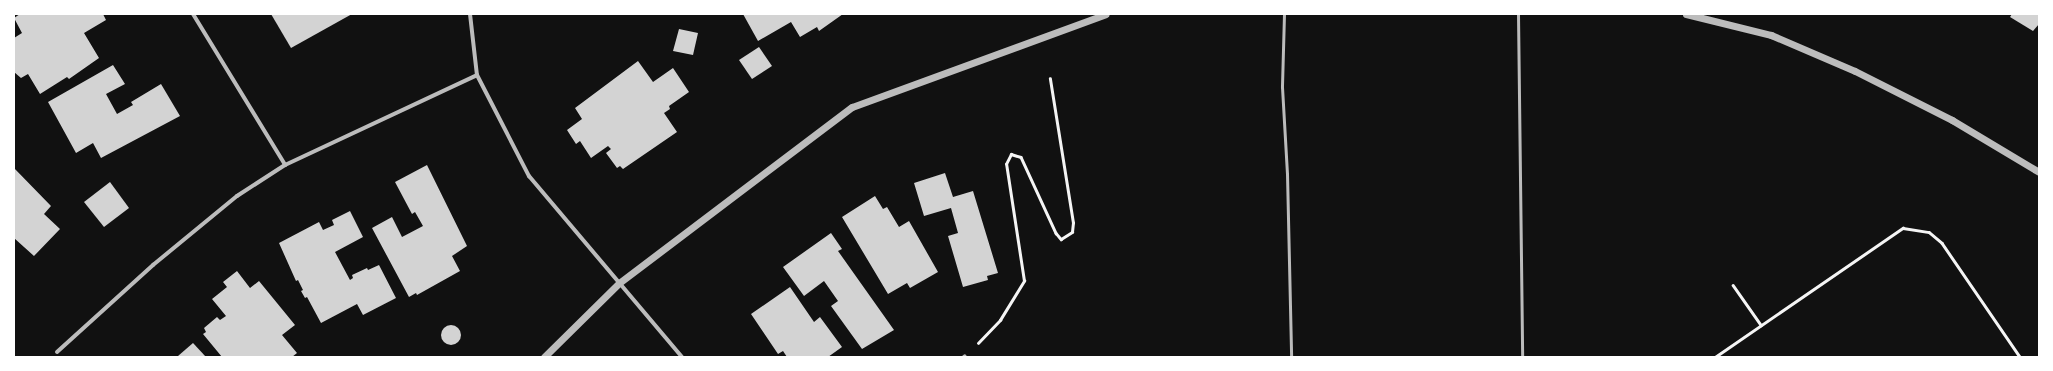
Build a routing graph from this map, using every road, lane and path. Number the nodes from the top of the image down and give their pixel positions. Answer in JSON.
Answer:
{"nodes":[{"id":1,"x":193,"y":14,"type":"edge"},
{"id":2,"x":470,"y":14,"type":"edge"},
{"id":3,"x":1106,"y":14,"type":"edge"},
{"id":4,"x":1284,"y":14,"type":"edge"},
{"id":5,"x":1518,"y":14,"type":"edge"},
{"id":6,"x":1686,"y":14,"type":"edge"},
{"id":7,"x":477,"y":75,"type":"junction"},
{"id":8,"x":1050,"y":79,"type":"dead end"},
{"id":9,"x":284,"y":165,"type":"junction"},
{"id":10,"x":2039,"y":172,"type":"edge"},
{"id":11,"x":619,"y":283,"type":"junction"},
{"id":12,"x":1733,"y":285,"type":"dead end"},
{"id":13,"x":1761,"y":325,"type":"junction"},
{"id":14,"x":57,"y":352,"type":"dead end"},
{"id":15,"x":544,"y":357,"type":"edge"},
{"id":16,"x":682,"y":357,"type":"edge"},
{"id":17,"x":965,"y":357,"type":"edge"},
{"id":18,"x":1291,"y":357,"type":"edge"},
{"id":19,"x":1522,"y":357,"type":"edge"},
{"id":20,"x":1715,"y":357,"type":"edge"},
{"id":21,"x":2020,"y":357,"type":"edge"}],
"edges":[{"from":1,"to":9,"type":"street"},
{"from":2,"to":7,"type":"street"},
{"from":3,"to":11,"type":"street"},
{"from":4,"to":18,"type":"lane"},
{"from":5,"to":19,"type":"lane"},
{"from":6,"to":10,"type":"street"},
{"from":7,"to":9,"type":"street"},
{"from":7,"to":11,"type":"street"},
{"from":8,"to":17,"type":"path"},
{"from":9,"to":14,"type":"street"},
{"from":11,"to":15,"type":"street"},
{"from":11,"to":16,"type":"street"},
{"from":12,"to":13,"type":"path"},
{"from":13,"to":20,"type":"path"},
{"from":13,"to":21,"type":"path"}]}
